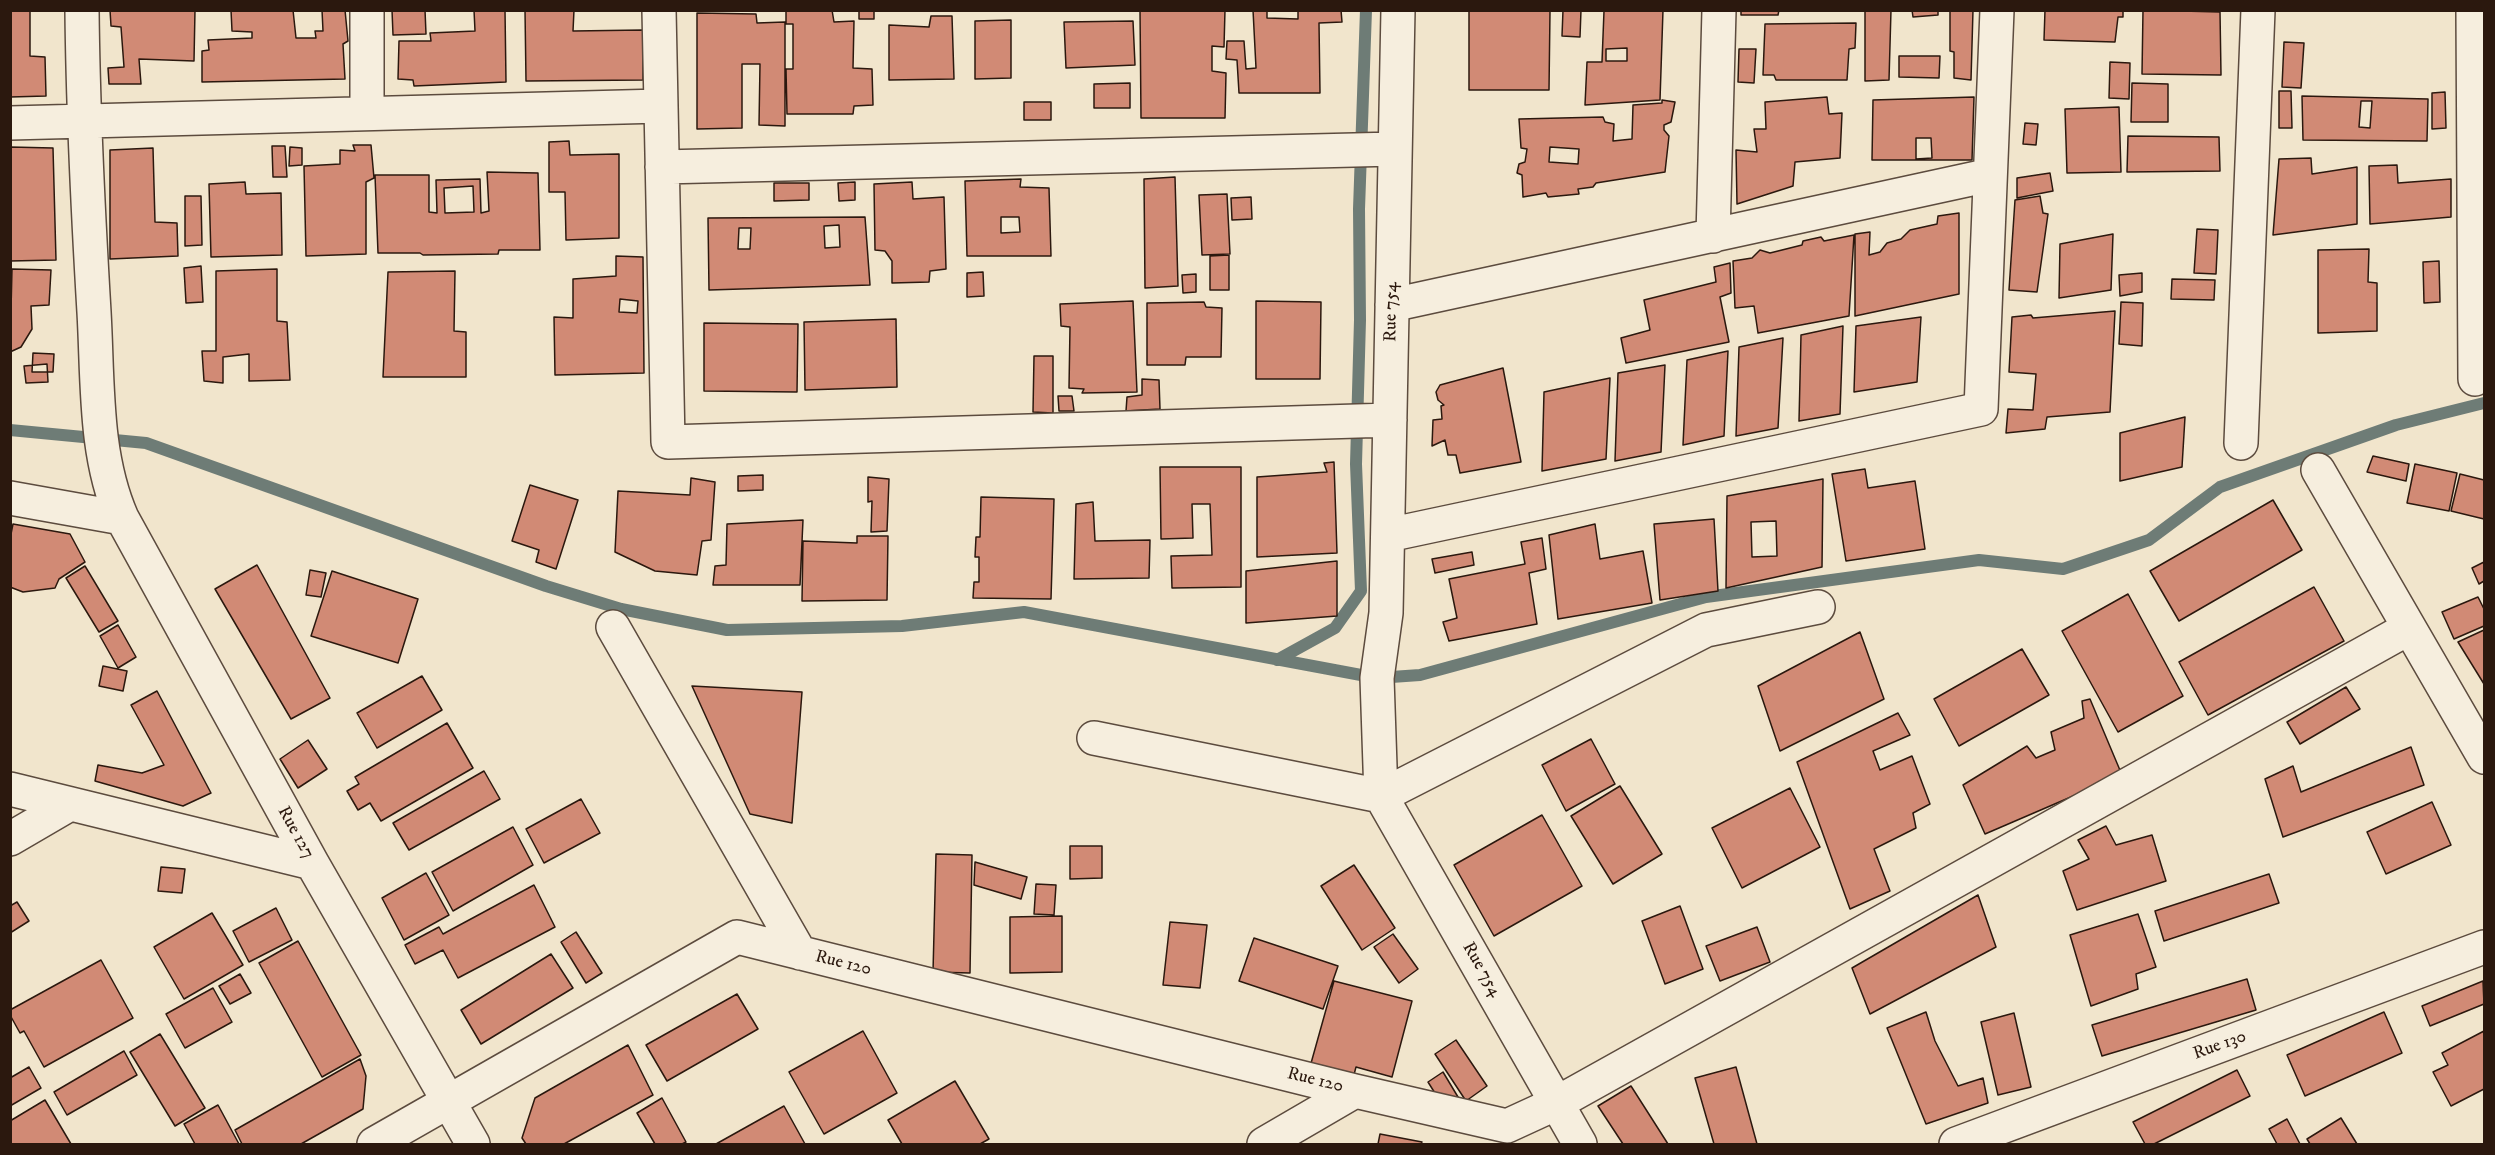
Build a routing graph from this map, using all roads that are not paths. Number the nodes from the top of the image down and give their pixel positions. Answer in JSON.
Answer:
{"nodes":[{"id":1,"x":82,"y":10,"type":"edge"},
{"id":2,"x":367,"y":10,"type":"edge"},
{"id":3,"x":658,"y":10,"type":"edge"},
{"id":4,"x":1398,"y":10,"type":"edge"},
{"id":5,"x":1719,"y":10,"type":"edge"},
{"id":6,"x":1997,"y":10,"type":"edge"},
{"id":7,"x":2258,"y":10,"type":"edge"},
{"id":8,"x":2473,"y":10,"type":"edge"},
{"id":9,"x":661,"y":106,"type":"junction"},
{"id":10,"x":367,"y":112,"type":"junction"},
{"id":11,"x":83,"y":122,"type":"junction"},
{"id":12,"x":10,"y":123,"type":"edge"},
{"id":13,"x":1395,"y":149,"type":"junction"},
{"id":14,"x":662,"y":168,"type":"junction"},
{"id":15,"x":1990,"y":175,"type":"junction"},
{"id":16,"x":1713,"y":236,"type":"junction"},
{"id":17,"x":1392,"y":305,"type":"junction"},
{"id":18,"x":2475,"y":379,"type":"dead end"},
{"id":19,"x":1390,"y":420,"type":"junction"},
{"id":20,"x":2241,"y":443,"type":"dead end"},
{"id":21,"x":2318,"y":470,"type":"dead end"},
{"id":22,"x":10,"y":498,"type":"edge"},
{"id":23,"x":123,"y":518,"type":"junction"},
{"id":24,"x":1388,"y":535,"type":"junction"},
{"id":25,"x":1818,"y":607,"type":"dead end"},
{"id":26,"x":613,"y":627,"type":"dead end"},
{"id":27,"x":2409,"y":628,"type":"junction"},
{"id":28,"x":1094,"y":738,"type":"dead end"},
{"id":29,"x":2484,"y":757,"type":"edge"},
{"id":30,"x":10,"y":789,"type":"edge"},
{"id":31,"x":1381,"y":796,"type":"junction"},
{"id":32,"x":70,"y":804,"type":"junction"},
{"id":33,"x":10,"y":839,"type":"edge"},
{"id":34,"x":312,"y":863,"type":"junction"},
{"id":35,"x":2484,"y":947,"type":"edge"},
{"id":36,"x":800,"y":953,"type":"junction"},
{"id":37,"x":1355,"y":1091,"type":"junction"},
{"id":38,"x":449,"y":1102,"type":"junction"},
{"id":39,"x":1557,"y":1103,"type":"junction"},
{"id":40,"x":374,"y":1144,"type":"edge"},
{"id":41,"x":473,"y":1144,"type":"edge"},
{"id":42,"x":1264,"y":1144,"type":"edge"},
{"id":43,"x":1580,"y":1144,"type":"edge"},
{"id":44,"x":1956,"y":1144,"type":"edge"}],
"edges":[{"from":1,"to":11,"type":"street","name":"Rue 127"},
{"from":2,"to":10,"type":"street"},
{"from":3,"to":9,"type":"street"},
{"from":4,"to":13,"type":"street","name":"Rue 754"},
{"from":5,"to":16,"type":"street"},
{"from":6,"to":15,"type":"street"},
{"from":7,"to":20,"type":"street"},
{"from":8,"to":18,"type":"street"},
{"from":9,"to":10,"type":"street"},
{"from":9,"to":14,"type":"street"},
{"from":10,"to":11,"type":"street"},
{"from":11,"to":12,"type":"street"},
{"from":11,"to":23,"type":"street","name":"Rue 127"},
{"from":13,"to":14,"type":"street"},
{"from":13,"to":17,"type":"street","name":"Rue 754"},
{"from":14,"to":19,"type":"street"},
{"from":15,"to":16,"type":"street"},
{"from":15,"to":24,"type":"street"},
{"from":16,"to":17,"type":"street"},
{"from":17,"to":19,"type":"street","name":"Rue 754"},
{"from":19,"to":24,"type":"street","name":"Rue 754"},
{"from":21,"to":27,"type":"street"},
{"from":22,"to":23,"type":"street"},
{"from":23,"to":34,"type":"street","name":"Rue 127"},
{"from":24,"to":31,"type":"street","name":"Rue 754"},
{"from":25,"to":31,"type":"street"},
{"from":26,"to":36,"type":"street"},
{"from":27,"to":29,"type":"street"},
{"from":27,"to":39,"type":"street","name":"Rue 120"},
{"from":28,"to":31,"type":"street"},
{"from":30,"to":32,"type":"street"},
{"from":31,"to":39,"type":"street","name":"Rue 754"},
{"from":32,"to":33,"type":"street"},
{"from":32,"to":34,"type":"street"},
{"from":34,"to":38,"type":"street","name":"Rue 127"},
{"from":35,"to":44,"type":"street","name":"Rue 130"},
{"from":36,"to":37,"type":"street","name":"Rue 120"},
{"from":36,"to":38,"type":"street","name":"Rue 120"},
{"from":37,"to":39,"type":"street","name":"Rue 120"},
{"from":37,"to":42,"type":"street"},
{"from":38,"to":40,"type":"street","name":"Rue 120"},
{"from":38,"to":41,"type":"street","name":"Rue 127"},
{"from":39,"to":43,"type":"street","name":"Rue 754"}]}
